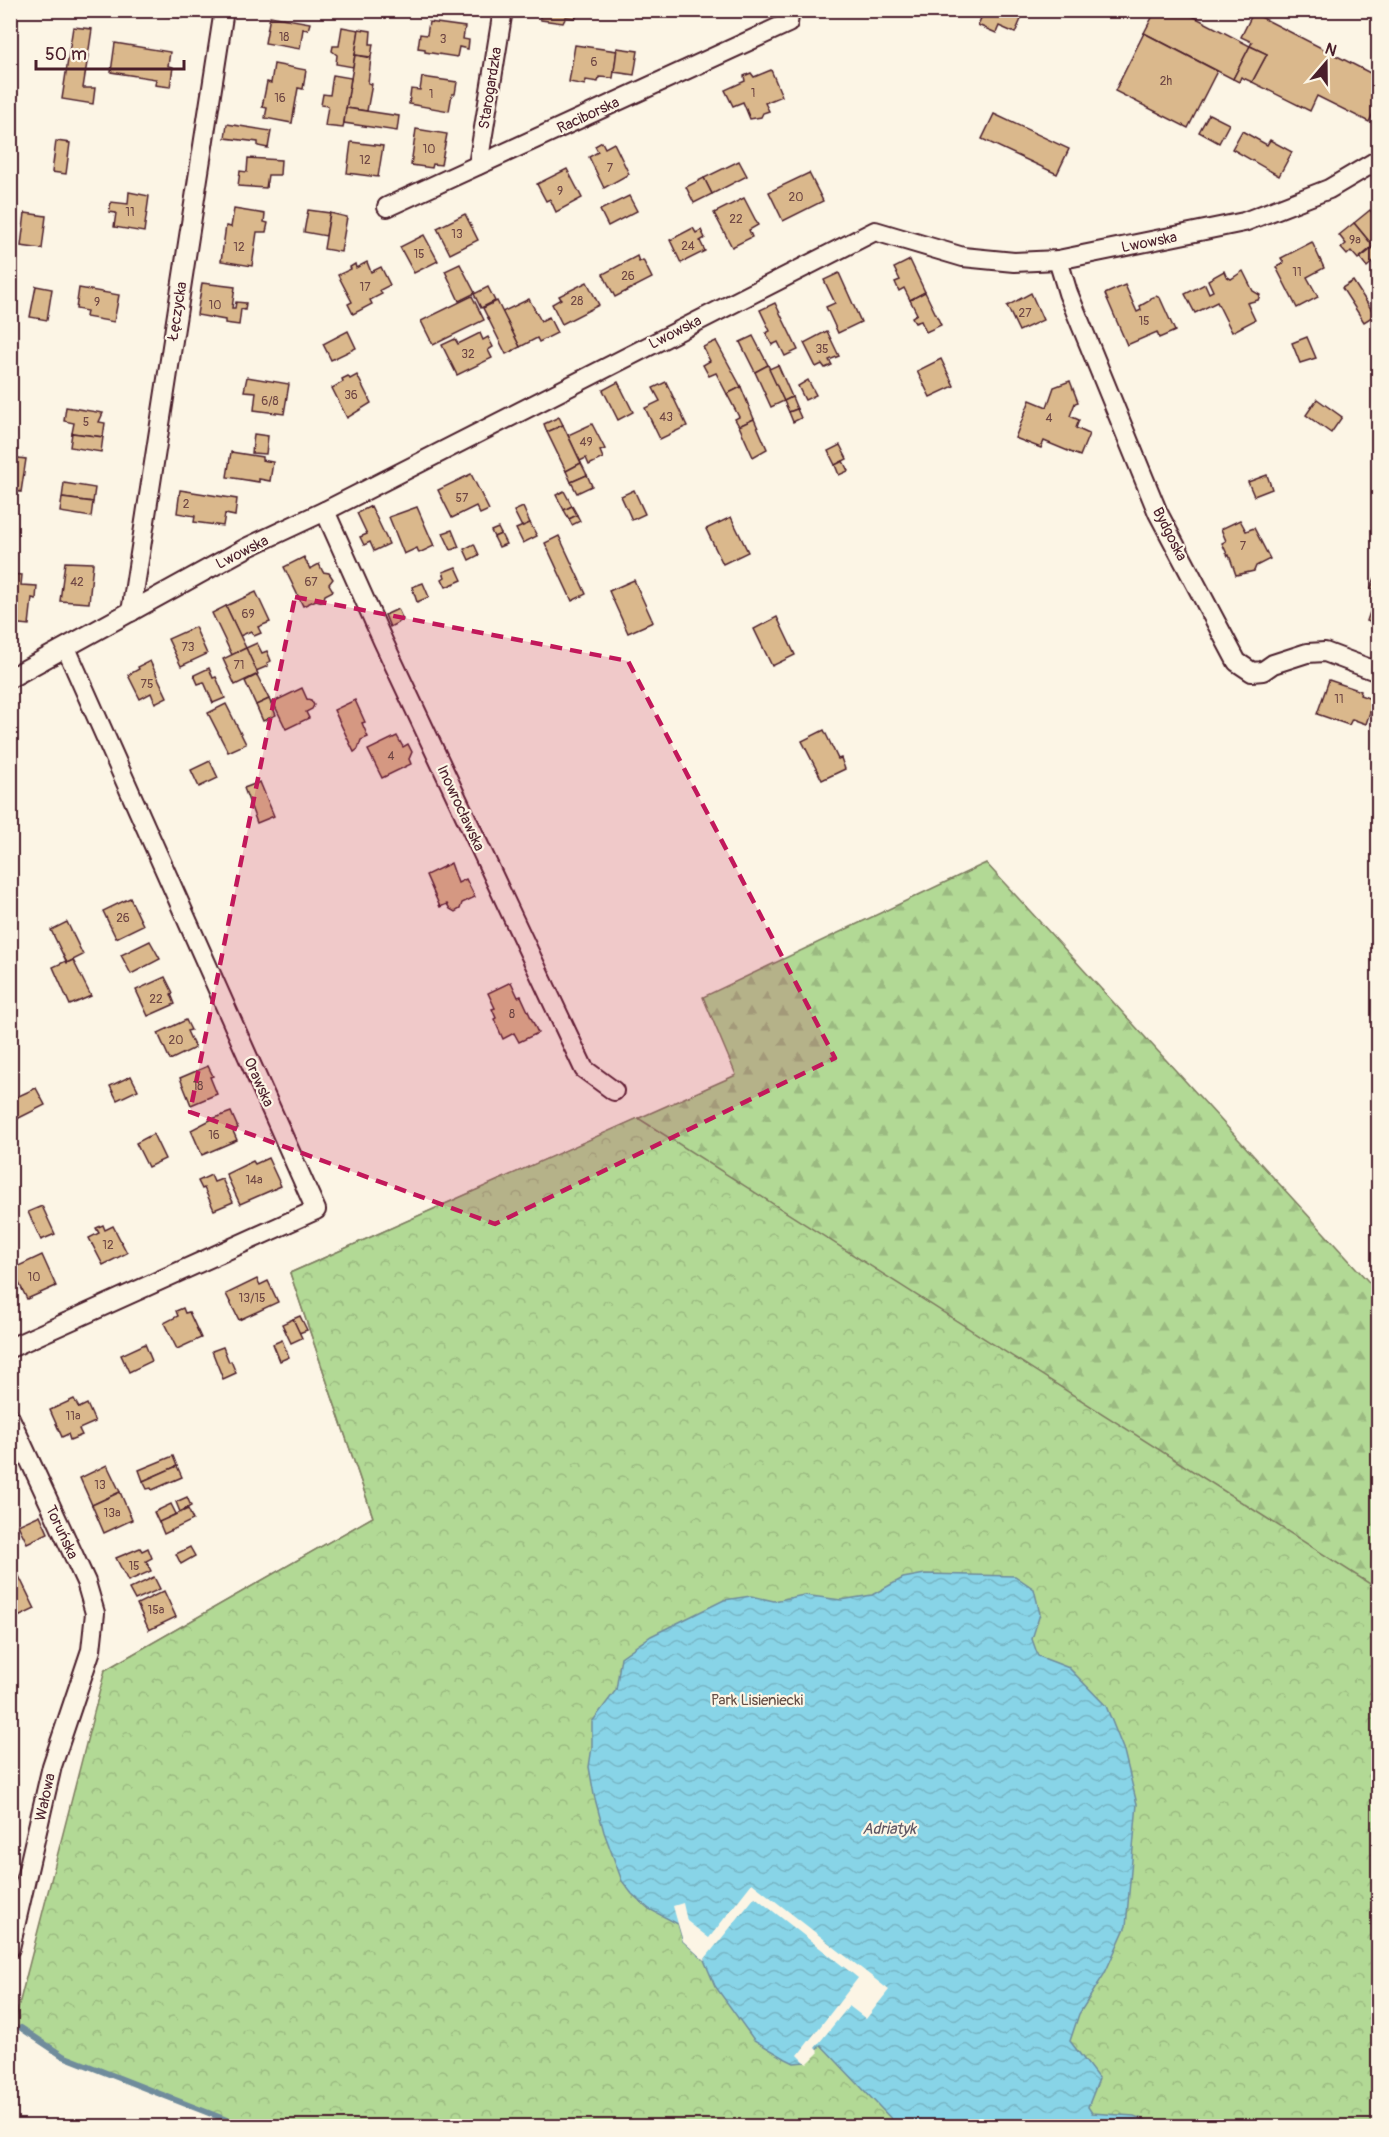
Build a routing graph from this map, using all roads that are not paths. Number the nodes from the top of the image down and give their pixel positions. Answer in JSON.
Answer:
{"nodes":[{"id":1,"x":224,"y":10,"type":"edge"},
{"id":2,"x":503,"y":10,"type":"edge"},
{"id":3,"x":789,"y":17,"type":"edge"},
{"id":4,"x":1378,"y":160,"type":"edge"},
{"id":5,"x":478,"y":165,"type":"junction"},
{"id":6,"x":387,"y":207,"type":"dead end"},
{"id":7,"x":1058,"y":260,"type":"junction"},
{"id":8,"x":325,"y":511,"type":"junction"},
{"id":9,"x":131,"y":612,"type":"junction"},
{"id":10,"x":66,"y":648,"type":"junction"},
{"id":11,"x":1378,"y":672,"type":"edge"},
{"id":12,"x":10,"y":678,"type":"edge"},
{"id":13,"x":614,"y":1091,"type":"dead end"},
{"id":14,"x":10,"y":1348,"type":"edge"},
{"id":15,"x":10,"y":1418,"type":"edge"},
{"id":16,"x":91,"y":1650,"type":"joint"},
{"id":17,"x":10,"y":1948,"type":"edge"}],
"edges":[{"from":1,"to":9,"type":"street","name":"Łęczycka"},
{"from":2,"to":5,"type":"street","name":"Starogardzka"},
{"from":3,"to":5,"type":"street","name":"Raciborska"},
{"from":4,"to":7,"type":"street","name":"Lwowska"},
{"from":5,"to":6,"type":"street","name":"Raciborska"},
{"from":7,"to":8,"type":"street","name":"Lwowska"},
{"from":7,"to":11,"type":"street","name":"Bydgoska"},
{"from":8,"to":9,"type":"street","name":"Lwowska"},
{"from":8,"to":13,"type":"street","name":"Inowrocławska"},
{"from":9,"to":10,"type":"street","name":"Lwowska"},
{"from":10,"to":12,"type":"street","name":"Lwowska"},
{"from":10,"to":14,"type":"street","name":"Orawska"},
{"from":15,"to":16,"type":"street","name":"Toruńska"},
{"from":16,"to":17,"type":"street","name":"Wałowa"}]}
